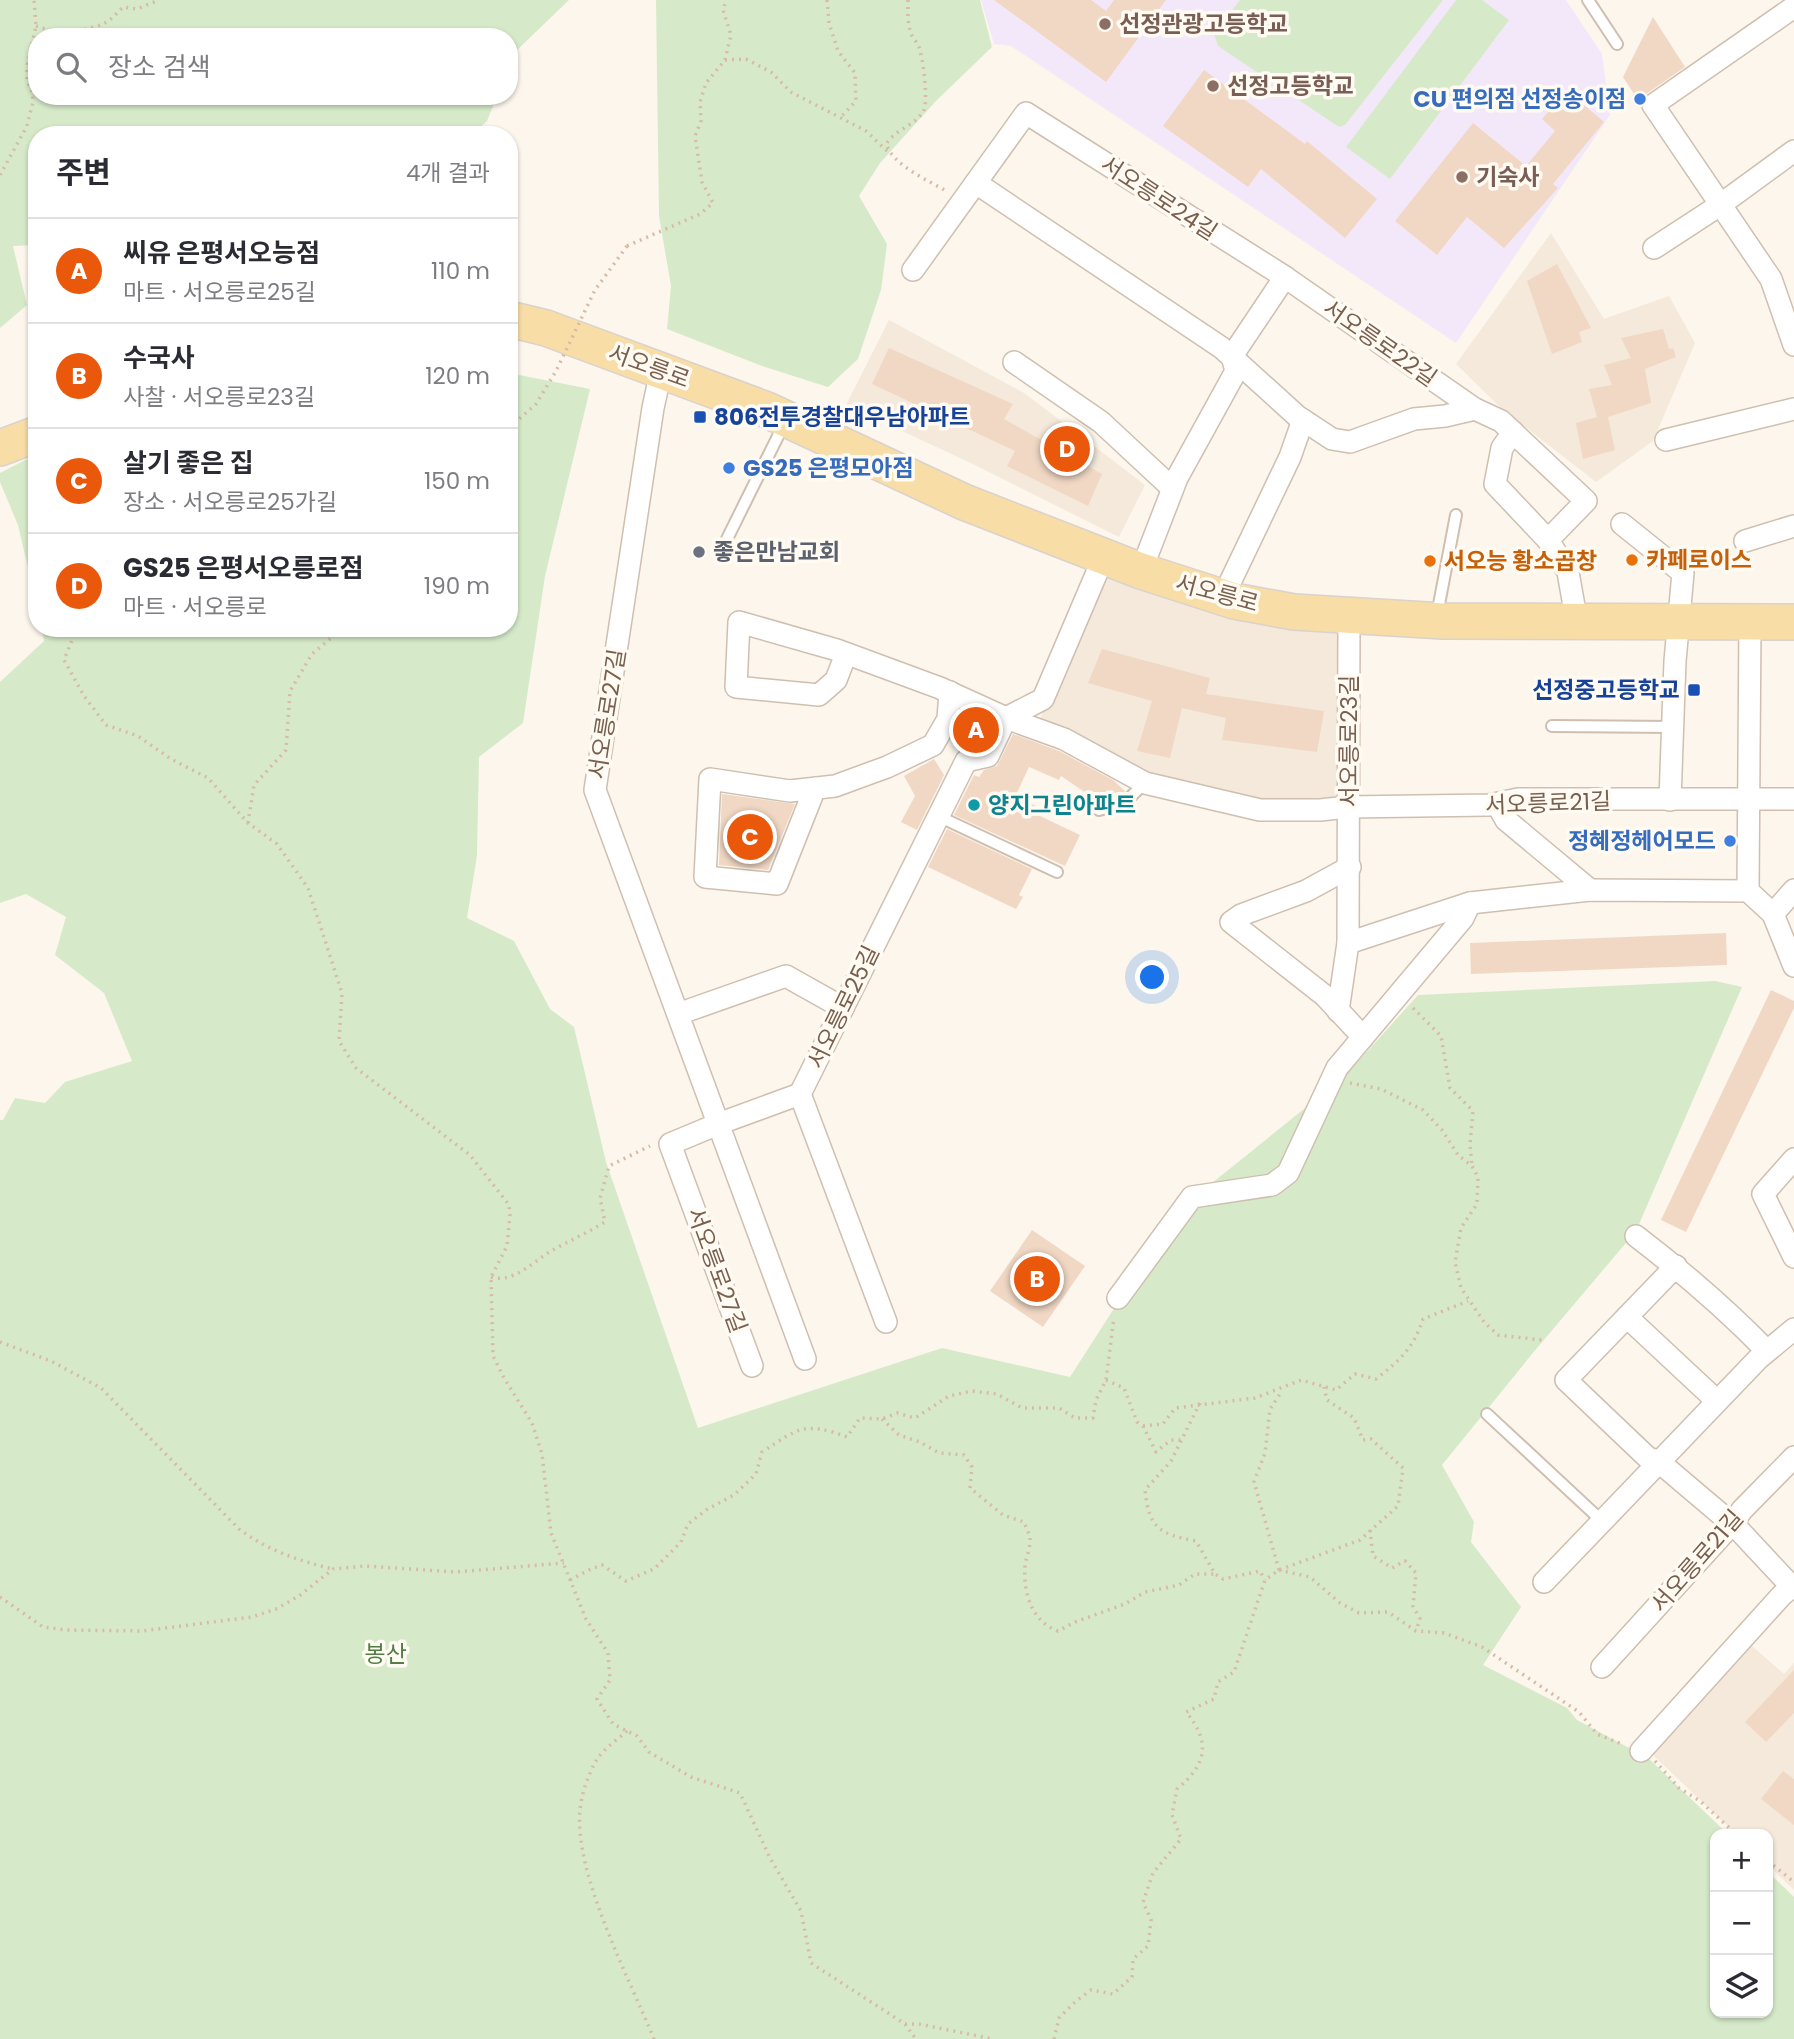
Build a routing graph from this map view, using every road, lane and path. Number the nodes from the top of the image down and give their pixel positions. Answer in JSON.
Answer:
{"nodes":[{"id":1,"x":34,"y":0,"type":"edge"},
{"id":2,"x":159,"y":0,"type":"edge"},
{"id":3,"x":726,"y":0,"type":"edge"},
{"id":4,"x":827,"y":0,"type":"edge"},
{"id":5,"x":908,"y":0,"type":"edge"},
{"id":6,"x":1588,"y":0,"type":"edge"},
{"id":7,"x":1794,"y":7,"type":"edge"},
{"id":8,"x":36,"y":26,"type":"joint"},
{"id":9,"x":41,"y":28,"type":"edge"},
{"id":10,"x":87,"y":28,"type":"edge"},
{"id":11,"x":1617,"y":44,"type":"dead end"},
{"id":12,"x":725,"y":60,"type":"junction"},
{"id":13,"x":28,"y":62,"type":"edge"},
{"id":14,"x":28,"y":83,"type":"edge"},
{"id":15,"x":32,"y":105,"type":"edge"},
{"id":16,"x":841,"y":117,"type":"junction"},
{"id":17,"x":1794,"y":151,"type":"edge"},
{"id":18,"x":890,"y":153,"type":"junction"},
{"id":19,"x":0,"y":175,"type":"edge"},
{"id":20,"x":976,"y":183,"type":"junction"},
{"id":21,"x":962,"y":201,"type":"junction"},
{"id":22,"x":1720,"y":205,"type":"junction"},
{"id":23,"x":1654,"y":248,"type":"dead end"},
{"id":24,"x":913,"y":270,"type":"dead end"},
{"id":25,"x":1285,"y":278,"type":"junction"},
{"id":26,"x":1786,"y":290,"type":"edge"},
{"id":27,"x":518,"y":321,"type":"edge"},
{"id":28,"x":1794,"y":345,"type":"edge"},
{"id":29,"x":1232,"y":356,"type":"junction"},
{"id":30,"x":1014,"y":362,"type":"dead end"},
{"id":31,"x":661,"y":371,"type":"junction"},
{"id":32,"x":1475,"y":409,"type":"junction"},
{"id":33,"x":1794,"y":409,"type":"edge"},
{"id":34,"x":787,"y":419,"type":"junction"},
{"id":35,"x":518,"y":420,"type":"edge"},
{"id":36,"x":1303,"y":420,"type":"junction"},
{"id":37,"x":1513,"y":432,"type":"junction"},
{"id":38,"x":28,"y":437,"type":"edge"},
{"id":39,"x":1666,"y":440,"type":"dead end"},
{"id":40,"x":0,"y":448,"type":"edge"},
{"id":41,"x":1172,"y":488,"type":"junction"},
{"id":42,"x":1456,"y":515,"type":"dead end"},
{"id":43,"x":1622,"y":524,"type":"dead end"},
{"id":44,"x":1794,"y":526,"type":"edge"},
{"id":45,"x":727,"y":539,"type":"dead end"},
{"id":46,"x":1548,"y":540,"type":"junction"},
{"id":47,"x":1745,"y":541,"type":"dead end"},
{"id":48,"x":1104,"y":556,"type":"junction"},
{"id":49,"x":1141,"y":571,"type":"junction"},
{"id":50,"x":1223,"y":597,"type":"junction"},
{"id":51,"x":1349,"y":615,"type":"junction"},
{"id":52,"x":1436,"y":620,"type":"junction"},
{"id":53,"x":1679,"y":622,"type":"junction"},
{"id":54,"x":1750,"y":622,"type":"junction"},
{"id":55,"x":1794,"y":622,"type":"edge"},
{"id":56,"x":1577,"y":623,"type":"junction"},
{"id":57,"x":73,"y":637,"type":"edge"},
{"id":58,"x":333,"y":637,"type":"edge"},
{"id":59,"x":846,"y":654,"type":"junction"},
{"id":60,"x":950,"y":692,"type":"junction"},
{"id":61,"x":1006,"y":718,"type":"junction"},
{"id":62,"x":1552,"y":726,"type":"dead end"},
{"id":63,"x":1673,"y":727,"type":"junction"},
{"id":64,"x":1145,"y":783,"type":"junction"},
{"id":65,"x":816,"y":788,"type":"junction"},
{"id":66,"x":1749,"y":799,"type":"junction"},
{"id":67,"x":1794,"y":799,"type":"edge"},
{"id":68,"x":1670,"y":800,"type":"junction"},
{"id":69,"x":1497,"y":804,"type":"junction"},
{"id":70,"x":1348,"y":807,"type":"junction"},
{"id":71,"x":1099,"y":810,"type":"dead end"},
{"id":72,"x":938,"y":816,"type":"junction"},
{"id":73,"x":248,"y":823,"type":"junction"},
{"id":74,"x":1350,"y":867,"type":"junction"},
{"id":75,"x":1056,"y":872,"type":"dead end"},
{"id":76,"x":1590,"y":890,"type":"junction"},
{"id":77,"x":1794,"y":890,"type":"edge"},
{"id":78,"x":1748,"y":891,"type":"junction"},
{"id":79,"x":1470,"y":903,"type":"junction"},
{"id":80,"x":1773,"y":914,"type":"junction"},
{"id":81,"x":1348,"y":943,"type":"junction"},
{"id":82,"x":1794,"y":966,"type":"edge"},
{"id":83,"x":1402,"y":990,"type":"junction"},
{"id":84,"x":842,"y":1009,"type":"junction"},
{"id":85,"x":1338,"y":1011,"type":"junction"},
{"id":86,"x":678,"y":1014,"type":"junction"},
{"id":87,"x":1363,"y":1037,"type":"junction"},
{"id":88,"x":1330,"y":1082,"type":"junction"},
{"id":89,"x":800,"y":1094,"type":"junction"},
{"id":90,"x":718,"y":1124,"type":"junction"},
{"id":91,"x":670,"y":1144,"type":"junction"},
{"id":92,"x":1794,"y":1159,"type":"edge"},
{"id":93,"x":1472,"y":1166,"type":"junction"},
{"id":94,"x":1636,"y":1236,"type":"dead end"},
{"id":95,"x":1794,"y":1257,"type":"edge"},
{"id":96,"x":1676,"y":1266,"type":"junction"},
{"id":97,"x":491,"y":1277,"type":"junction"},
{"id":98,"x":1118,"y":1298,"type":"joint"},
{"id":99,"x":1468,"y":1301,"type":"junction"},
{"id":100,"x":1627,"y":1317,"type":"junction"},
{"id":101,"x":886,"y":1322,"type":"dead end"},
{"id":102,"x":1794,"y":1329,"type":"edge"},
{"id":103,"x":1542,"y":1340,"type":"dead end"},
{"id":104,"x":0,"y":1342,"type":"edge"},
{"id":105,"x":1767,"y":1351,"type":"junction"},
{"id":106,"x":805,"y":1359,"type":"dead end"},
{"id":107,"x":752,"y":1366,"type":"dead end"},
{"id":108,"x":1106,"y":1380,"type":"junction"},
{"id":109,"x":1324,"y":1387,"type":"junction"},
{"id":110,"x":1283,"y":1389,"type":"junction"},
{"id":111,"x":1717,"y":1401,"type":"junction"},
{"id":112,"x":1200,"y":1403,"type":"junction"},
{"id":113,"x":1487,"y":1414,"type":"dead end"},
{"id":114,"x":883,"y":1419,"type":"junction"},
{"id":115,"x":1143,"y":1426,"type":"junction"},
{"id":116,"x":1182,"y":1440,"type":"junction"},
{"id":117,"x":1658,"y":1461,"type":"junction"},
{"id":118,"x":1792,"y":1463,"type":"edge"},
{"id":119,"x":1602,"y":1521,"type":"junction"},
{"id":120,"x":1732,"y":1524,"type":"junction"},
{"id":121,"x":1370,"y":1530,"type":"junction"},
{"id":122,"x":564,"y":1563,"type":"junction"},
{"id":123,"x":333,"y":1569,"type":"junction"},
{"id":124,"x":1279,"y":1570,"type":"junction"},
{"id":125,"x":1215,"y":1574,"type":"junction"},
{"id":126,"x":570,"y":1580,"type":"junction"},
{"id":127,"x":1265,"y":1580,"type":"junction"},
{"id":128,"x":1544,"y":1583,"type":"dead end"},
{"id":129,"x":1793,"y":1586,"type":"edge"},
{"id":130,"x":0,"y":1597,"type":"edge"},
{"id":131,"x":1416,"y":1631,"type":"junction"},
{"id":132,"x":1602,"y":1667,"type":"dead end"},
{"id":133,"x":627,"y":1731,"type":"junction"},
{"id":134,"x":1641,"y":1751,"type":"junction"},
{"id":135,"x":1731,"y":1829,"type":"edge"},
{"id":136,"x":1773,"y":1865,"type":"edge"},
{"id":137,"x":1794,"y":1882,"type":"edge"},
{"id":138,"x":905,"y":2024,"type":"junction"},
{"id":139,"x":654,"y":2039,"type":"edge"},
{"id":140,"x":916,"y":2039,"type":"edge"},
{"id":141,"x":993,"y":2039,"type":"edge"},
{"id":142,"x":1055,"y":2039,"type":"edge"}],
"edges":[{"from":1,"to":8,"type":"path"},
{"from":2,"to":10,"type":"path"},
{"from":3,"to":12,"type":"path"},
{"from":4,"to":16,"type":"path"},
{"from":5,"to":18,"type":"path"},
{"from":6,"to":11,"type":"lane"},
{"from":7,"to":22,"type":"street"},
{"from":8,"to":9,"type":"path"},
{"from":12,"to":16,"type":"path"},
{"from":12,"to":35,"type":"path","bridge":true},
{"from":13,"to":14,"type":"path"},
{"from":15,"to":19,"type":"path"},
{"from":16,"to":18,"type":"path"},
{"from":17,"to":22,"type":"street"},
{"from":18,"to":21,"type":"path"},
{"from":20,"to":21,"type":"street","name":"서오릉로24길"},
{"from":20,"to":25,"type":"street","name":"서오릉로24길"},
{"from":20,"to":29,"type":"street"},
{"from":21,"to":24,"type":"street","name":"서오릉로24길"},
{"from":22,"to":23,"type":"street"},
{"from":22,"to":26,"type":"street"},
{"from":25,"to":29,"type":"street"},
{"from":25,"to":32,"type":"street","name":"서오릉로22길"},
{"from":26,"to":28,"type":"street"},
{"from":27,"to":31,"type":"main road","name":"서오릉로"},
{"from":29,"to":36,"type":"street","name":"서오릉로22길"},
{"from":29,"to":41,"type":"street"},
{"from":30,"to":41,"type":"street"},
{"from":31,"to":34,"type":"main road","name":"서오릉로"},
{"from":31,"to":86,"type":"street","name":"서오릉로27길"},
{"from":32,"to":36,"type":"street","name":"서오릉로22길"},
{"from":32,"to":37,"type":"street","name":"서오릉로22길"},
{"from":33,"to":39,"type":"street"},
{"from":34,"to":45,"type":"lane"},
{"from":34,"to":48,"type":"main road","name":"서오릉로"},
{"from":36,"to":50,"type":"street"},
{"from":37,"to":46,"type":"street"},
{"from":37,"to":46,"type":"street","name":"서오릉로22길"},
{"from":38,"to":40,"type":"main road"},
{"from":41,"to":49,"type":"street"},
{"from":42,"to":52,"type":"lane"},
{"from":43,"to":53,"type":"street"},
{"from":44,"to":47,"type":"street"},
{"from":46,"to":56,"type":"street"},
{"from":48,"to":49,"type":"main road","name":"서오릉로"},
{"from":48,"to":61,"type":"street"},
{"from":49,"to":50,"type":"main road","name":"서오릉로"},
{"from":50,"to":51,"type":"main road","name":"서오릉로"},
{"from":51,"to":52,"type":"main road","name":"서오릉로"},
{"from":51,"to":70,"type":"street","name":"서오릉로23길"},
{"from":52,"to":56,"type":"main road","name":"서오릉로"},
{"from":53,"to":54,"type":"main road","name":"서오릉로"},
{"from":53,"to":56,"type":"main road","name":"서오릉로"},
{"from":53,"to":63,"type":"street"},
{"from":54,"to":55,"type":"main road","name":"서오릉로"},
{"from":54,"to":66,"type":"street"},
{"from":57,"to":73,"type":"path"},
{"from":58,"to":73,"type":"path"},
{"from":59,"to":59,"type":"street"},
{"from":59,"to":60,"type":"street"},
{"from":60,"to":61,"type":"street"},
{"from":60,"to":65,"type":"street"},
{"from":61,"to":64,"type":"street"},
{"from":61,"to":72,"type":"street","name":"서오릉로25길"},
{"from":62,"to":63,"type":"lane"},
{"from":63,"to":68,"type":"street"},
{"from":64,"to":70,"type":"street"},
{"from":64,"to":71,"type":"lane"},
{"from":65,"to":65,"type":"street"},
{"from":66,"to":67,"type":"street","name":"서오릉로21길"},
{"from":66,"to":68,"type":"street","name":"서오릉로21길"},
{"from":66,"to":78,"type":"street"},
{"from":68,"to":69,"type":"street","name":"서오릉로21길"},
{"from":69,"to":70,"type":"street","name":"서오릉로21길"},
{"from":69,"to":76,"type":"street"},
{"from":70,"to":74,"type":"street","name":"서오릉로23길"},
{"from":72,"to":75,"type":"lane"},
{"from":72,"to":84,"type":"street","name":"서오릉로25길"},
{"from":73,"to":97,"type":"path"},
{"from":74,"to":81,"type":"street","name":"서오릉로23길"},
{"from":74,"to":85,"type":"street"},
{"from":76,"to":78,"type":"street"},
{"from":76,"to":79,"type":"street"},
{"from":77,"to":80,"type":"street"},
{"from":78,"to":80,"type":"street"},
{"from":79,"to":81,"type":"street"},
{"from":79,"to":83,"type":"street"},
{"from":80,"to":82,"type":"street"},
{"from":81,"to":85,"type":"street","name":"서오릉로23길"},
{"from":83,"to":87,"type":"street"},
{"from":83,"to":93,"type":"path"},
{"from":84,"to":86,"type":"street"},
{"from":84,"to":89,"type":"street","name":"서오릉로25길"},
{"from":85,"to":87,"type":"street"},
{"from":86,"to":90,"type":"street","name":"서오릉로27길"},
{"from":87,"to":88,"type":"street"},
{"from":88,"to":93,"type":"path"},
{"from":88,"to":98,"type":"street"},
{"from":89,"to":90,"type":"street"},
{"from":89,"to":101,"type":"street","name":"서오릉로25길"},
{"from":90,"to":91,"type":"street"},
{"from":90,"to":106,"type":"street","name":"서오릉로27길"},
{"from":91,"to":97,"type":"path"},
{"from":91,"to":107,"type":"street","name":"서오릉로27길"},
{"from":92,"to":95,"type":"street"},
{"from":93,"to":99,"type":"path"},
{"from":94,"to":96,"type":"street"},
{"from":96,"to":100,"type":"street"},
{"from":96,"to":105,"type":"street"},
{"from":97,"to":122,"type":"path"},
{"from":98,"to":108,"type":"path"},
{"from":99,"to":103,"type":"path"},
{"from":99,"to":109,"type":"path"},
{"from":100,"to":111,"type":"street"},
{"from":100,"to":117,"type":"street"},
{"from":102,"to":105,"type":"street"},
{"from":104,"to":123,"type":"path"},
{"from":105,"to":111,"type":"street"},
{"from":108,"to":114,"type":"path"},
{"from":108,"to":115,"type":"path"},
{"from":109,"to":110,"type":"path"},
{"from":109,"to":121,"type":"path"},
{"from":110,"to":112,"type":"path"},
{"from":110,"to":124,"type":"path"},
{"from":111,"to":117,"type":"street"},
{"from":112,"to":115,"type":"path"},
{"from":112,"to":116,"type":"path"},
{"from":113,"to":119,"type":"lane"},
{"from":114,"to":125,"type":"path"},
{"from":114,"to":126,"type":"path"},
{"from":115,"to":116,"type":"path"},
{"from":116,"to":125,"type":"path"},
{"from":117,"to":119,"type":"street"},
{"from":117,"to":120,"type":"street"},
{"from":118,"to":120,"type":"street","name":"서오릉로21길"},
{"from":119,"to":128,"type":"street"},
{"from":120,"to":129,"type":"street"},
{"from":120,"to":132,"type":"street","name":"서오릉로21길"},
{"from":121,"to":124,"type":"path"},
{"from":121,"to":131,"type":"path"},
{"from":122,"to":123,"type":"path"},
{"from":122,"to":126,"type":"path"},
{"from":123,"to":130,"type":"path"},
{"from":124,"to":127,"type":"path"},
{"from":124,"to":131,"type":"path"},
{"from":125,"to":127,"type":"path"},
{"from":126,"to":133,"type":"path"},
{"from":127,"to":142,"type":"path"},
{"from":129,"to":134,"type":"street"},
{"from":131,"to":134,"type":"path"},
{"from":133,"to":138,"type":"path"},
{"from":133,"to":139,"type":"path"},
{"from":134,"to":135,"type":"path"},
{"from":136,"to":137,"type":"path"},
{"from":138,"to":140,"type":"path"},
{"from":138,"to":141,"type":"path"}]}
